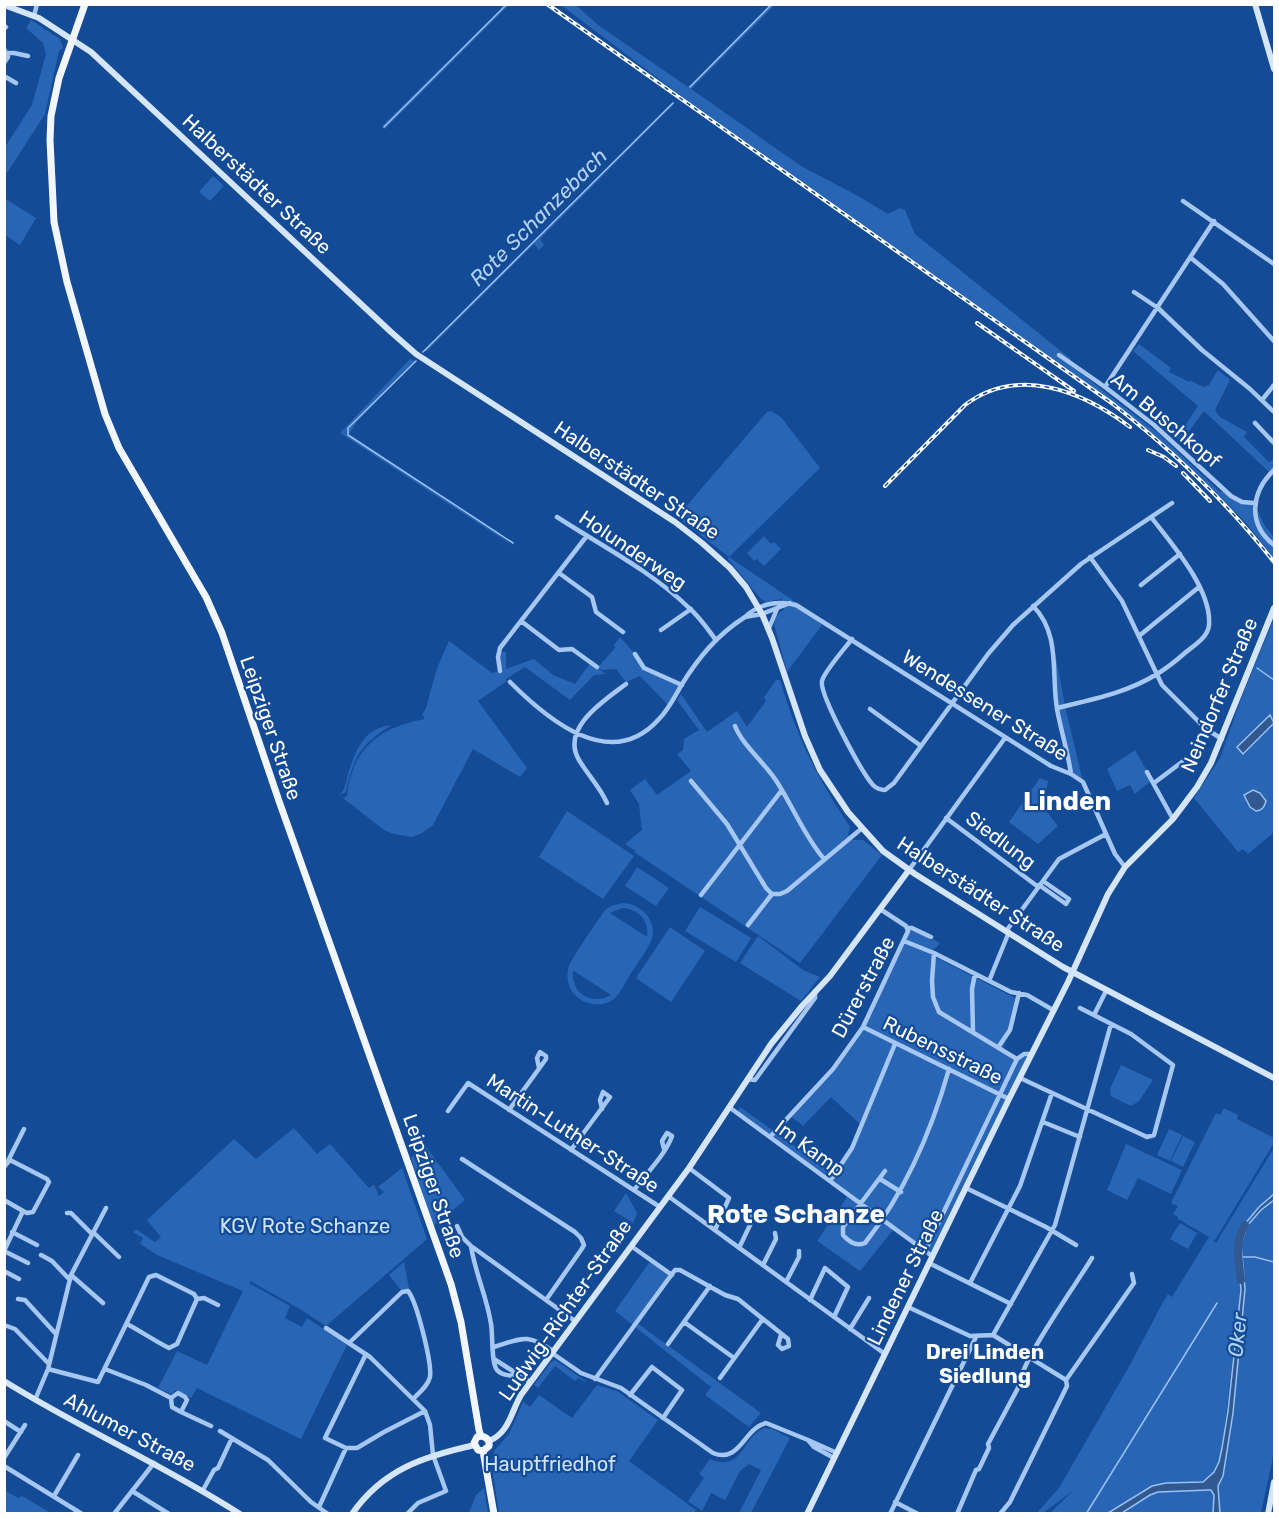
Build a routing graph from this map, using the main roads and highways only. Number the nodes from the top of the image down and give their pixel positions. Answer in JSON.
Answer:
{"nodes":[{"id":1,"x":85,"y":4,"type":"edge"},
{"id":2,"x":1255,"y":4,"type":"edge"},
{"id":3,"x":4,"y":5,"type":"edge"},
{"id":4,"x":72,"y":39,"type":"junction"},
{"id":5,"x":1275,"y":69,"type":"edge"},
{"id":6,"x":1275,"y":608,"type":"edge"},
{"id":7,"x":909,"y":870,"type":"junction"},
{"id":8,"x":1072,"y":972,"type":"junction"},
{"id":9,"x":1275,"y":1078,"type":"edge"},
{"id":10,"x":4,"y":1381,"type":"edge"},
{"id":11,"x":481,"y":1436,"type":"junction"},
{"id":12,"x":489,"y":1441,"type":"junction"},
{"id":13,"x":475,"y":1445,"type":"junction"},
{"id":14,"x":483,"y":1451,"type":"junction"},
{"id":15,"x":1275,"y":1482,"type":"edge"},
{"id":16,"x":810,"y":1513,"type":"edge"},
{"id":17,"x":240,"y":1514,"type":"edge"},
{"id":18,"x":352,"y":1514,"type":"edge"},
{"id":19,"x":494,"y":1514,"type":"edge"},
{"id":20,"x":1268,"y":1514,"type":"edge"}],
"edges":[{"from":1,"to":4,"type":"main road","name":"Leipziger Straße"},
{"from":2,"to":5,"type":"main road"},
{"from":3,"to":4,"type":"main road","name":"Halberstädter Straße"},
{"from":4,"to":7,"type":"main road","name":"Halberstädter Straße"},
{"from":4,"to":11,"type":"main road","name":"Leipziger Straße"},
{"from":6,"to":8,"type":"main road","name":"Neindorfer Straße"},
{"from":7,"to":8,"type":"main road","name":"Halberstädter Straße"},
{"from":7,"to":12,"type":"main road","name":"Ludwig-Richter-Straße"},
{"from":8,"to":9,"type":"main road","name":"Halberstädter Straße"},
{"from":8,"to":16,"type":"main road","name":"Lindener Straße"},
{"from":10,"to":17,"type":"main road","name":"Ahlumer Straße"},
{"from":11,"to":12,"type":"main road"},
{"from":11,"to":13,"type":"main road"},
{"from":12,"to":14,"type":"main road"},
{"from":13,"to":14,"type":"main road"},
{"from":13,"to":18,"type":"main road"},
{"from":14,"to":19,"type":"main road"},
{"from":15,"to":20,"type":"main road"}]}
